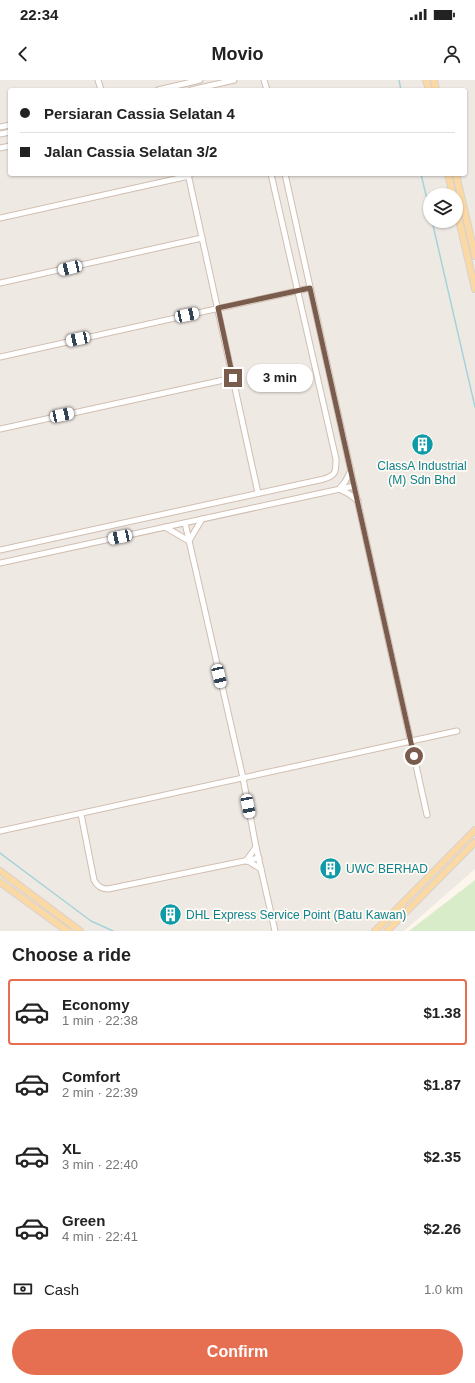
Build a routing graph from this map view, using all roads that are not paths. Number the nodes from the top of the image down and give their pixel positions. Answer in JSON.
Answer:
{"nodes":[{"id":1,"x":200,"y":80,"type":"edge"},
{"id":2,"x":234,"y":80,"type":"edge"},
{"id":3,"x":260,"y":80,"type":"edge"},
{"id":4,"x":266,"y":80,"type":"edge"},
{"id":5,"x":166,"y":88,"type":"edge"},
{"id":6,"x":200,"y":88,"type":"edge"},
{"id":7,"x":266,"y":88,"type":"edge"},
{"id":8,"x":185,"y":176,"type":"edge"},
{"id":9,"x":189,"y":176,"type":"edge"},
{"id":10,"x":271,"y":176,"type":"edge"},
{"id":11,"x":285,"y":176,"type":"edge"},
{"id":12,"x":448,"y":176,"type":"edge"},
{"id":13,"x":456,"y":176,"type":"edge"},
{"id":14,"x":451,"y":188,"type":"edge"},
{"id":15,"x":0,"y":218,"type":"edge"},
{"id":16,"x":461,"y":228,"type":"edge"},
{"id":17,"x":202,"y":238,"type":"junction"},
{"id":18,"x":475,"y":256,"type":"edge"},
{"id":19,"x":0,"y":284,"type":"edge"},
{"id":20,"x":310,"y":288,"type":"junction"},
{"id":21,"x":475,"y":289,"type":"edge"},
{"id":22,"x":297,"y":291,"type":"junction"},
{"id":23,"x":218,"y":308,"type":"junction"},
{"id":24,"x":0,"y":356,"type":"edge"},
{"id":25,"x":233,"y":378,"type":"junction"},
{"id":26,"x":0,"y":429,"type":"edge"},
{"id":27,"x":351,"y":470,"type":"junction"},
{"id":28,"x":354,"y":486,"type":"junction"},
{"id":29,"x":339,"y":489,"type":"junction"},
{"id":30,"x":258,"y":493,"type":"junction"},
{"id":31,"x":358,"y":501,"type":"junction"},
{"id":32,"x":202,"y":519,"type":"junction"},
{"id":33,"x":185,"y":523,"type":"junction"},
{"id":34,"x":165,"y":527,"type":"junction"},
{"id":35,"x":189,"y":541,"type":"junction"},
{"id":36,"x":0,"y":550,"type":"edge"},
{"id":37,"x":0,"y":564,"type":"edge"},
{"id":38,"x":457,"y":731,"type":"dead end"},
{"id":39,"x":411,"y":741,"type":"junction"},
{"id":40,"x":243,"y":778,"type":"junction"},
{"id":41,"x":81,"y":814,"type":"junction"},
{"id":42,"x":427,"y":815,"type":"dead end"},
{"id":43,"x":475,"y":830,"type":"edge"},
{"id":44,"x":0,"y":831,"type":"edge"},
{"id":45,"x":475,"y":842,"type":"edge"},
{"id":46,"x":256,"y":847,"type":"junction"},
{"id":47,"x":259,"y":858,"type":"junction"},
{"id":48,"x":247,"y":861,"type":"junction"},
{"id":49,"x":261,"y":869,"type":"junction"},
{"id":50,"x":0,"y":871,"type":"edge"},
{"id":51,"x":0,"y":882,"type":"edge"},
{"id":52,"x":67,"y":931,"type":"edge"},
{"id":53,"x":80,"y":931,"type":"edge"},
{"id":54,"x":274,"y":931,"type":"edge"},
{"id":55,"x":375,"y":931,"type":"edge"},
{"id":56,"x":387,"y":931,"type":"edge"}],
"edges":[{"from":1,"to":5,"type":"street"},
{"from":2,"to":6,"type":"street"},
{"from":3,"to":7,"type":"street"},
{"from":4,"to":7,"type":"street"},
{"from":8,"to":15,"type":"street"},
{"from":9,"to":17,"type":"street"},
{"from":10,"to":22,"type":"street"},
{"from":11,"to":20,"type":"street"},
{"from":12,"to":14,"type":"main road"},
{"from":13,"to":18,"type":"main road"},
{"from":16,"to":21,"type":"main road"},
{"from":17,"to":19,"type":"street"},
{"from":17,"to":23,"type":"street"},
{"from":20,"to":22,"type":"street"},
{"from":20,"to":27,"type":"street"},
{"from":22,"to":23,"type":"street"},
{"from":22,"to":30,"type":"street"},
{"from":23,"to":24,"type":"street"},
{"from":23,"to":25,"type":"street"},
{"from":25,"to":26,"type":"street"},
{"from":25,"to":30,"type":"street"},
{"from":27,"to":28,"type":"street"},
{"from":27,"to":29,"type":"street"},
{"from":28,"to":29,"type":"street"},
{"from":28,"to":31,"type":"street"},
{"from":29,"to":31,"type":"street"},
{"from":29,"to":32,"type":"street"},
{"from":30,"to":36,"type":"street"},
{"from":31,"to":39,"type":"street"},
{"from":32,"to":33,"type":"street"},
{"from":32,"to":35,"type":"street"},
{"from":33,"to":34,"type":"street"},
{"from":33,"to":35,"type":"street"},
{"from":34,"to":35,"type":"street"},
{"from":34,"to":37,"type":"street"},
{"from":35,"to":40,"type":"street"},
{"from":38,"to":39,"type":"street"},
{"from":39,"to":40,"type":"street"},
{"from":39,"to":42,"type":"street"},
{"from":40,"to":41,"type":"street"},
{"from":40,"to":46,"type":"street"},
{"from":41,"to":44,"type":"street"},
{"from":41,"to":48,"type":"street"},
{"from":43,"to":55,"type":"main road"},
{"from":45,"to":56,"type":"main road"},
{"from":46,"to":47,"type":"street"},
{"from":46,"to":48,"type":"street"},
{"from":47,"to":48,"type":"street"},
{"from":47,"to":49,"type":"street"},
{"from":48,"to":49,"type":"street"},
{"from":49,"to":54,"type":"street"},
{"from":50,"to":53,"type":"main road"},
{"from":51,"to":52,"type":"main road"}]}
